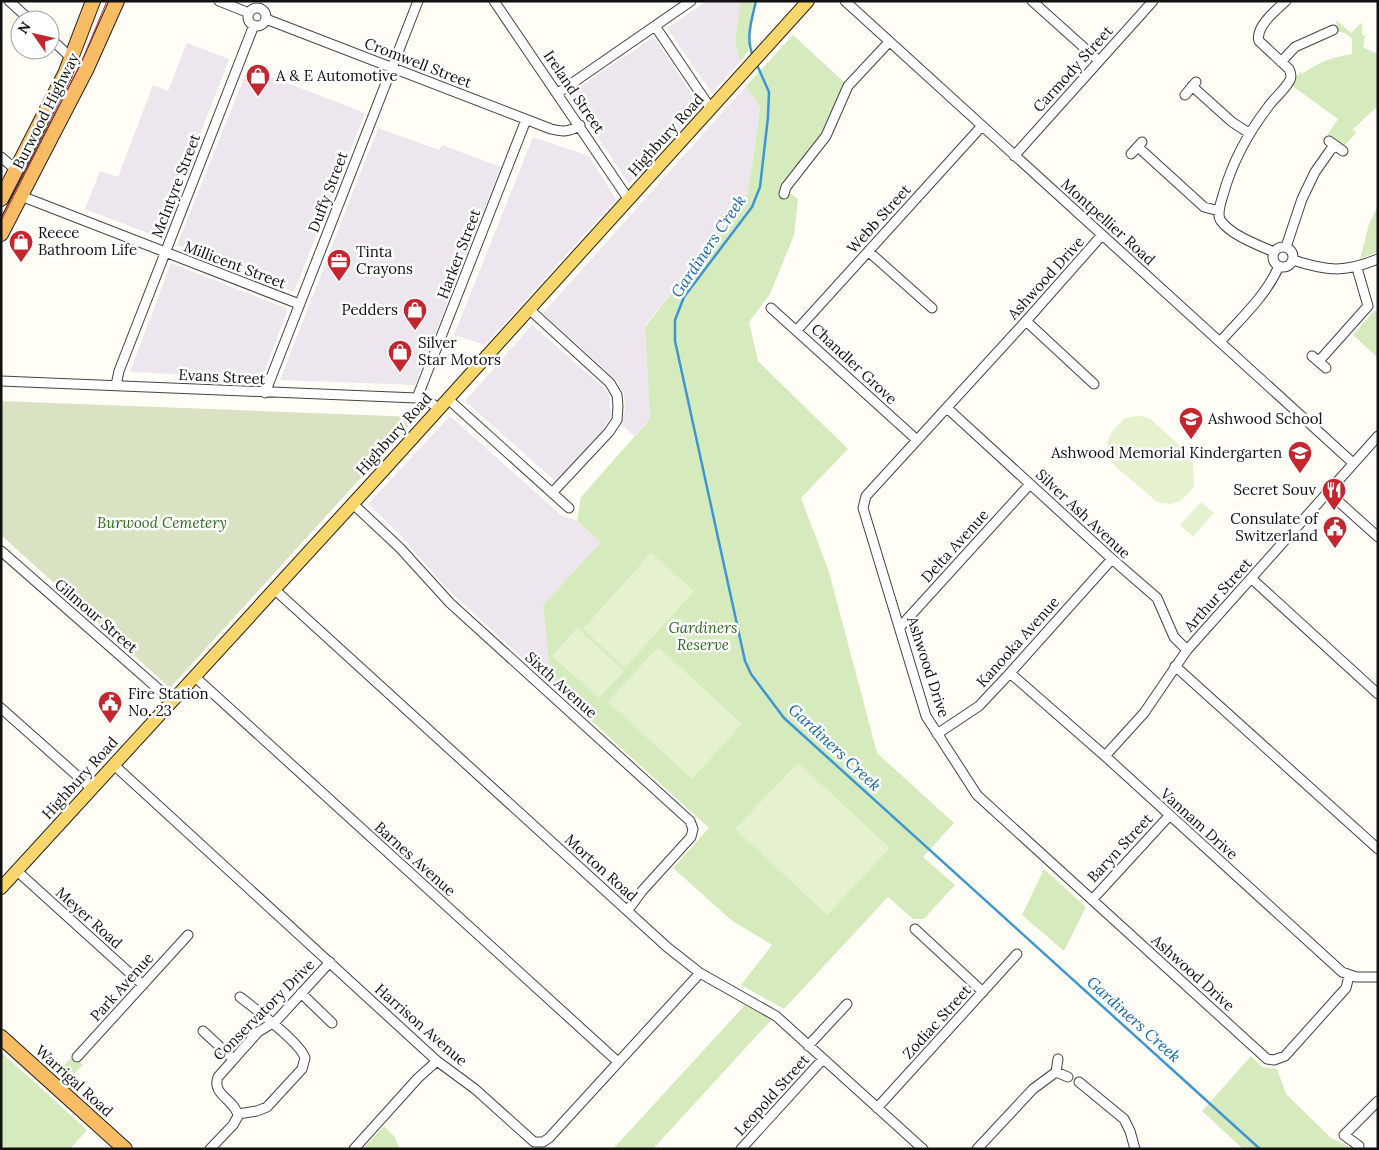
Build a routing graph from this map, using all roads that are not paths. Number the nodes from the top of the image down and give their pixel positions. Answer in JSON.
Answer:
{"nodes":[{"id":1,"x":10,"y":1,"type":"edge"},
{"id":2,"x":93,"y":1,"type":"edge"},
{"id":3,"x":117,"y":1,"type":"edge"},
{"id":4,"x":219,"y":1,"type":"edge"},
{"id":5,"x":418,"y":1,"type":"edge"},
{"id":6,"x":494,"y":1,"type":"edge"},
{"id":7,"x":691,"y":1,"type":"edge"},
{"id":8,"x":808,"y":1,"type":"edge"},
{"id":9,"x":845,"y":1,"type":"edge"},
{"id":10,"x":1032,"y":1,"type":"edge"},
{"id":11,"x":1154,"y":1,"type":"edge"},
{"id":12,"x":1286,"y":1,"type":"edge"},
{"id":13,"x":261,"y":5,"type":"edge"},
{"id":14,"x":19,"y":10,"type":"edge"},
{"id":15,"x":249,"y":13,"type":"junction"},
{"id":16,"x":266,"y":19,"type":"junction"},
{"id":17,"x":254,"y":25,"type":"junction"},
{"id":18,"x":655,"y":26,"type":"junction"},
{"id":19,"x":1333,"y":30,"type":"dead end"},
{"id":20,"x":889,"y":42,"type":"junction"},
{"id":21,"x":60,"y":47,"type":"edge"},
{"id":22,"x":73,"y":57,"type":"junction"},
{"id":23,"x":1099,"y":61,"type":"junction"},
{"id":24,"x":1281,"y":62,"type":"junction"},
{"id":25,"x":391,"y":67,"type":"junction"},
{"id":26,"x":87,"y":68,"type":"junction"},
{"id":27,"x":558,"y":94,"type":"junction"},
{"id":28,"x":1185,"y":95,"type":"dead end"},
{"id":29,"x":711,"y":109,"type":"junction"},
{"id":30,"x":526,"y":120,"type":"junction"},
{"id":31,"x":577,"y":122,"type":"junction"},
{"id":32,"x":982,"y":126,"type":"junction"},
{"id":33,"x":1249,"y":133,"type":"junction"},
{"id":34,"x":1343,"y":151,"type":"dead end"},
{"id":35,"x":1131,"y":154,"type":"dead end"},
{"id":36,"x":1014,"y":156,"type":"junction"},
{"id":37,"x":1,"y":157,"type":"edge"},
{"id":38,"x":16,"y":170,"type":"junction"},
{"id":39,"x":784,"y":194,"type":"dead end"},
{"id":40,"x":21,"y":196,"type":"junction"},
{"id":41,"x":1,"y":199,"type":"edge"},
{"id":42,"x":630,"y":200,"type":"junction"},
{"id":43,"x":1219,"y":211,"type":"junction"},
{"id":44,"x":1,"y":234,"type":"edge"},
{"id":45,"x":1102,"y":235,"type":"junction"},
{"id":46,"x":1286,"y":247,"type":"junction"},
{"id":47,"x":165,"y":252,"type":"junction"},
{"id":48,"x":869,"y":252,"type":"junction"},
{"id":49,"x":1274,"y":252,"type":"junction"},
{"id":50,"x":1378,"y":259,"type":"edge"},
{"id":51,"x":1293,"y":260,"type":"junction"},
{"id":52,"x":1279,"y":266,"type":"junction"},
{"id":53,"x":1357,"y":268,"type":"junction"},
{"id":54,"x":300,"y":304,"type":"junction"},
{"id":55,"x":770,"y":308,"type":"dead end"},
{"id":56,"x":932,"y":308,"type":"dead end"},
{"id":57,"x":529,"y":309,"type":"junction"},
{"id":58,"x":1026,"y":321,"type":"junction"},
{"id":59,"x":796,"y":330,"type":"junction"},
{"id":60,"x":1220,"y":342,"type":"junction"},
{"id":61,"x":1326,"y":368,"type":"dead end"},
{"id":62,"x":1,"y":381,"type":"edge"},
{"id":63,"x":1094,"y":384,"type":"dead end"},
{"id":64,"x":116,"y":385,"type":"junction"},
{"id":65,"x":265,"y":393,"type":"junction"},
{"id":66,"x":417,"y":398,"type":"junction"},
{"id":67,"x":448,"y":399,"type":"junction"},
{"id":68,"x":947,"y":408,"type":"junction"},
{"id":69,"x":439,"y":409,"type":"junction"},
{"id":70,"x":1378,"y":436,"type":"edge"},
{"id":71,"x":918,"y":440,"type":"junction"},
{"id":72,"x":1353,"y":463,"type":"junction"},
{"id":73,"x":1030,"y":484,"type":"junction"},
{"id":74,"x":1328,"y":492,"type":"junction"},
{"id":75,"x":552,"y":494,"type":"junction"},
{"id":76,"x":352,"y":504,"type":"junction"},
{"id":77,"x":569,"y":508,"type":"dead end"},
{"id":78,"x":1378,"y":537,"type":"edge"},
{"id":79,"x":1,"y":550,"type":"edge"},
{"id":80,"x":1112,"y":559,"type":"junction"},
{"id":81,"x":1252,"y":579,"type":"junction"},
{"id":82,"x":274,"y":589,"type":"junction"},
{"id":83,"x":900,"y":627,"type":"junction"},
{"id":84,"x":1186,"y":650,"type":"junction"},
{"id":85,"x":1175,"y":666,"type":"junction"},
{"id":86,"x":1010,"y":673,"type":"junction"},
{"id":87,"x":194,"y":676,"type":"junction"},
{"id":88,"x":1378,"y":694,"type":"edge"},
{"id":89,"x":172,"y":701,"type":"junction"},
{"id":90,"x":1,"y":708,"type":"edge"},
{"id":91,"x":937,"y":734,"type":"junction"},
{"id":92,"x":1105,"y":756,"type":"junction"},
{"id":93,"x":114,"y":765,"type":"junction"},
{"id":94,"x":92,"y":789,"type":"junction"},
{"id":95,"x":1169,"y":816,"type":"junction"},
{"id":96,"x":1378,"y":848,"type":"edge"},
{"id":97,"x":17,"y":871,"type":"junction"},
{"id":98,"x":3,"y":883,"type":"edge"},
{"id":99,"x":1092,"y":900,"type":"junction"},
{"id":100,"x":626,"y":908,"type":"junction"},
{"id":101,"x":915,"y":929,"type":"dead end"},
{"id":102,"x":188,"y":936,"type":"dead end"},
{"id":103,"x":1017,"y":954,"type":"dead end"},
{"id":104,"x":330,"y":962,"type":"junction"},
{"id":105,"x":700,"y":973,"type":"junction"},
{"id":106,"x":1349,"y":976,"type":"junction"},
{"id":107,"x":1378,"y":977,"type":"edge"},
{"id":108,"x":142,"y":985,"type":"junction"},
{"id":109,"x":983,"y":992,"type":"junction"},
{"id":110,"x":301,"y":993,"type":"junction"},
{"id":111,"x":240,"y":998,"type":"dead end"},
{"id":112,"x":847,"y":1004,"type":"dead end"},
{"id":113,"x":272,"y":1023,"type":"junction"},
{"id":114,"x":332,"y":1023,"type":"dead end"},
{"id":115,"x":202,"y":1031,"type":"dead end"},
{"id":116,"x":1,"y":1037,"type":"edge"},
{"id":117,"x":808,"y":1046,"type":"junction"},
{"id":118,"x":77,"y":1057,"type":"dead end"},
{"id":119,"x":1058,"y":1058,"type":"dead end"},
{"id":120,"x":233,"y":1059,"type":"junction"},
{"id":121,"x":436,"y":1059,"type":"junction"},
{"id":122,"x":823,"y":1060,"type":"junction"},
{"id":123,"x":618,"y":1062,"type":"junction"},
{"id":124,"x":1056,"y":1072,"type":"junction"},
{"id":125,"x":1068,"y":1077,"type":"dead end"},
{"id":126,"x":1079,"y":1082,"type":"dead end"},
{"id":127,"x":1378,"y":1102,"type":"edge"},
{"id":128,"x":877,"y":1108,"type":"junction"},
{"id":129,"x":238,"y":1114,"type":"junction"},
{"id":130,"x":1359,"y":1146,"type":"dead end"},
{"id":131,"x":125,"y":1149,"type":"edge"},
{"id":132,"x":210,"y":1149,"type":"edge"},
{"id":133,"x":354,"y":1149,"type":"edge"},
{"id":134,"x":742,"y":1149,"type":"edge"},
{"id":135,"x":922,"y":1149,"type":"edge"},
{"id":136,"x":976,"y":1149,"type":"edge"},
{"id":137,"x":1135,"y":1149,"type":"edge"}],
"edges":[{"from":1,"to":14,"type":"street"},
{"from":2,"to":22,"type":"highway","name":"Burwood Highway"},
{"from":3,"to":26,"type":"highway","name":"Burwood Highway"},
{"from":4,"to":15,"type":"street"},
{"from":5,"to":25,"type":"street","name":"Duffy Street"},
{"from":6,"to":27,"type":"street","name":"Ireland Street"},
{"from":7,"to":18,"type":"street"},
{"from":8,"to":29,"type":"main road","name":"Highbury Road"},
{"from":9,"to":20,"type":"street","name":"Montpellier Road"},
{"from":10,"to":23,"type":"street"},
{"from":11,"to":23,"type":"street","name":"Carmody Street"},
{"from":12,"to":24,"type":"street"},
{"from":13,"to":15,"type":"street"},
{"from":13,"to":16,"type":"street"},
{"from":15,"to":17,"type":"street"},
{"from":16,"to":17,"type":"street"},
{"from":16,"to":25,"type":"street","name":"Cromwell Street"},
{"from":17,"to":47,"type":"street","name":"McIntyre Street"},
{"from":18,"to":27,"type":"street"},
{"from":18,"to":29,"type":"street"},
{"from":19,"to":24,"type":"street"},
{"from":20,"to":32,"type":"street","name":"Montpellier Road"},
{"from":20,"to":39,"type":"street"},
{"from":21,"to":22,"type":"street"},
{"from":22,"to":26,"type":"highway"},
{"from":22,"to":38,"type":"highway","name":"Burwood Highway"},
{"from":23,"to":36,"type":"street","name":"Carmody Street"},
{"from":24,"to":33,"type":"street"},
{"from":25,"to":30,"type":"street","name":"Cromwell Street"},
{"from":25,"to":54,"type":"street","name":"Duffy Street"},
{"from":26,"to":40,"type":"highway","name":"Burwood Highway"},
{"from":27,"to":31,"type":"street","name":"Ireland Street"},
{"from":28,"to":33,"type":"street"},
{"from":29,"to":42,"type":"main road","name":"Highbury Road"},
{"from":30,"to":31,"type":"street","name":"Cromwell Street"},
{"from":30,"to":66,"type":"street","name":"Harker Street"},
{"from":31,"to":42,"type":"street","name":"Ireland Street"},
{"from":32,"to":36,"type":"street","name":"Montpellier Road"},
{"from":32,"to":48,"type":"street","name":"Webb Street"},
{"from":33,"to":43,"type":"street"},
{"from":34,"to":46,"type":"street"},
{"from":35,"to":43,"type":"street"},
{"from":36,"to":45,"type":"street","name":"Montpellier Road"},
{"from":37,"to":38,"type":"street"},
{"from":38,"to":41,"type":"highway","name":"Burwood Highway"},
{"from":40,"to":44,"type":"highway","name":"Burwood Highway"},
{"from":40,"to":47,"type":"street","name":"Millicent Street"},
{"from":42,"to":57,"type":"main road","name":"Highbury Road"},
{"from":43,"to":49,"type":"street"},
{"from":45,"to":58,"type":"street","name":"Ashwood Drive"},
{"from":45,"to":60,"type":"street","name":"Montpellier Road"},
{"from":46,"to":49,"type":"street"},
{"from":46,"to":51,"type":"street"},
{"from":47,"to":54,"type":"street","name":"Millicent Street"},
{"from":47,"to":64,"type":"street","name":"McIntyre Street"},
{"from":48,"to":56,"type":"street"},
{"from":48,"to":59,"type":"street","name":"Webb Street"},
{"from":49,"to":52,"type":"street"},
{"from":50,"to":53,"type":"street"},
{"from":51,"to":52,"type":"street"},
{"from":51,"to":53,"type":"street"},
{"from":52,"to":60,"type":"street"},
{"from":53,"to":61,"type":"street"},
{"from":54,"to":65,"type":"street","name":"Duffy Street"},
{"from":55,"to":59,"type":"street","name":"Chandler Grove"},
{"from":57,"to":67,"type":"main road","name":"Highbury Road"},
{"from":57,"to":75,"type":"street"},
{"from":58,"to":63,"type":"street"},
{"from":58,"to":68,"type":"street","name":"Ashwood Drive"},
{"from":59,"to":71,"type":"street","name":"Chandler Grove"},
{"from":60,"to":72,"type":"street","name":"Montpellier Road"},
{"from":62,"to":64,"type":"street","name":"Evans Street"},
{"from":64,"to":65,"type":"street","name":"Evans Street"},
{"from":65,"to":66,"type":"street","name":"Evans Street"},
{"from":66,"to":69,"type":"street","name":"Evans Street"},
{"from":67,"to":69,"type":"main road","name":"Highbury Road"},
{"from":67,"to":75,"type":"street"},
{"from":68,"to":71,"type":"street","name":"Ashwood Drive"},
{"from":68,"to":73,"type":"street","name":"Silver Ash Avenue"},
{"from":69,"to":76,"type":"main road","name":"Highbury Road"},
{"from":70,"to":72,"type":"street","name":"Arthur Street"},
{"from":71,"to":83,"type":"street","name":"Ashwood Drive"},
{"from":72,"to":74,"type":"street","name":"Arthur Street"},
{"from":73,"to":80,"type":"street","name":"Silver Ash Avenue"},
{"from":73,"to":83,"type":"street","name":"Delta Avenue"},
{"from":74,"to":78,"type":"street"},
{"from":74,"to":81,"type":"street","name":"Arthur Street"},
{"from":75,"to":77,"type":"street"},
{"from":76,"to":82,"type":"main road","name":"Highbury Road"},
{"from":76,"to":100,"type":"street","name":"Sixth Avenue"},
{"from":79,"to":89,"type":"street","name":"Gilmour Street"},
{"from":80,"to":84,"type":"street","name":"Silver Ash Avenue"},
{"from":80,"to":86,"type":"street","name":"Kanooka Avenue"},
{"from":81,"to":84,"type":"street","name":"Arthur Street"},
{"from":81,"to":88,"type":"street"},
{"from":82,"to":87,"type":"main road","name":"Highbury Road"},
{"from":82,"to":100,"type":"street","name":"Morton Road"},
{"from":83,"to":91,"type":"street","name":"Ashwood Drive"},
{"from":84,"to":85,"type":"street","name":"Arthur Street"},
{"from":85,"to":92,"type":"street","name":"Arthur Street"},
{"from":85,"to":96,"type":"street"},
{"from":86,"to":91,"type":"street","name":"Kanooka Avenue"},
{"from":86,"to":92,"type":"street","name":"Vannam Drive"},
{"from":87,"to":89,"type":"main road","name":"Highbury Road"},
{"from":87,"to":123,"type":"street","name":"Barnes Avenue"},
{"from":89,"to":93,"type":"main road","name":"Highbury Road"},
{"from":90,"to":94,"type":"street"},
{"from":91,"to":99,"type":"street","name":"Ashwood Drive"},
{"from":92,"to":95,"type":"street","name":"Vannam Drive"},
{"from":93,"to":94,"type":"main road","name":"Highbury Road"},
{"from":93,"to":104,"type":"street","name":"Harrison Avenue"},
{"from":94,"to":97,"type":"main road","name":"Highbury Road"},
{"from":95,"to":99,"type":"street","name":"Baryn Street"},
{"from":95,"to":106,"type":"street","name":"Vannam Drive"},
{"from":97,"to":98,"type":"main road","name":"Highbury Road"},
{"from":97,"to":108,"type":"street","name":"Meyer Road"},
{"from":99,"to":106,"type":"street","name":"Ashwood Drive"},
{"from":100,"to":105,"type":"street","name":"Morton Road"},
{"from":101,"to":109,"type":"street"},
{"from":102,"to":108,"type":"street","name":"Park Avenue"},
{"from":103,"to":109,"type":"street","name":"Zodiac Street"},
{"from":104,"to":110,"type":"street","name":"Conservatory Drive"},
{"from":104,"to":121,"type":"street","name":"Harrison Avenue"},
{"from":105,"to":117,"type":"street","name":"Morton Road"},
{"from":105,"to":123,"type":"street","name":"Harrison Avenue"},
{"from":106,"to":107,"type":"street"},
{"from":108,"to":118,"type":"street","name":"Park Avenue"},
{"from":109,"to":128,"type":"street","name":"Zodiac Street"},
{"from":110,"to":113,"type":"street","name":"Conservatory Drive"},
{"from":110,"to":114,"type":"street"},
{"from":111,"to":113,"type":"street"},
{"from":112,"to":117,"type":"street"},
{"from":113,"to":120,"type":"street","name":"Conservatory Drive"},
{"from":113,"to":129,"type":"street"},
{"from":115,"to":120,"type":"street"},
{"from":116,"to":131,"type":"highway","name":"Warrigal Road"},
{"from":117,"to":122,"type":"street","name":"Morton Road"},
{"from":119,"to":124,"type":"street"},
{"from":120,"to":129,"type":"street","name":"Conservatory Drive"},
{"from":121,"to":123,"type":"street","name":"Harrison Avenue"},
{"from":121,"to":133,"type":"street"},
{"from":122,"to":128,"type":"street","name":"Morton Road"},
{"from":122,"to":134,"type":"street","name":"Leopold Street"},
{"from":124,"to":125,"type":"street"},
{"from":124,"to":136,"type":"street"},
{"from":126,"to":137,"type":"street"},
{"from":127,"to":130,"type":"street"},
{"from":128,"to":135,"type":"street","name":"Morton Road"},
{"from":129,"to":132,"type":"street"}]}
